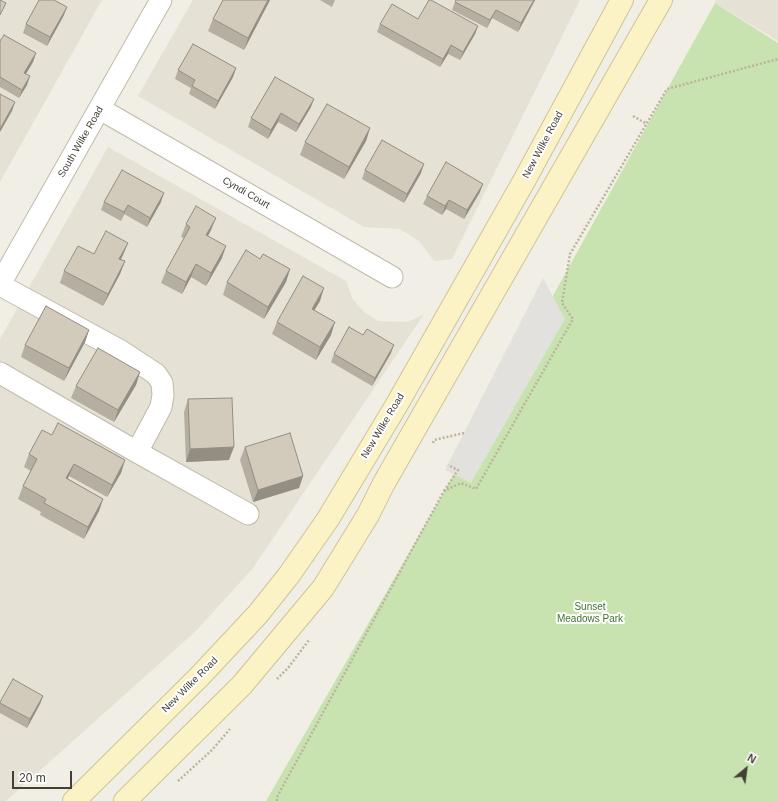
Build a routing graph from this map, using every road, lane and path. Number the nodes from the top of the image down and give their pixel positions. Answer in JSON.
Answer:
{"nodes":[{"id":1,"x":161,"y":0,"type":"edge"},
{"id":2,"x":622,"y":0,"type":"edge"},
{"id":3,"x":660,"y":0,"type":"edge"},
{"id":4,"x":778,"y":59,"type":"edge"},
{"id":5,"x":100,"y":108,"type":"junction"},
{"id":6,"x":633,"y":116,"type":"dead end"},
{"id":7,"x":647,"y":124,"type":"junction"},
{"id":8,"x":392,"y":277,"type":"dead end"},
{"id":9,"x":0,"y":285,"type":"edge"},
{"id":10,"x":0,"y":373,"type":"edge"},
{"id":11,"x":137,"y":452,"type":"junction"},
{"id":12,"x":448,"y":465,"type":"dead end"},
{"id":13,"x":444,"y":491,"type":"junction"},
{"id":14,"x":248,"y":514,"type":"dead end"},
{"id":15,"x":74,"y":801,"type":"edge"},
{"id":16,"x":125,"y":801,"type":"edge"},
{"id":17,"x":277,"y":801,"type":"edge"}],
"edges":[{"from":1,"to":5,"type":"street","name":"South Wilke Road"},
{"from":2,"to":15,"type":"main road","name":"New Wilke Road"},
{"from":3,"to":16,"type":"main road"},
{"from":4,"to":7,"type":"path"},
{"from":5,"to":8,"type":"street","name":"Cyndi Court"},
{"from":5,"to":9,"type":"street","name":"South Wilke Road"},
{"from":6,"to":7,"type":"path"},
{"from":7,"to":13,"type":"path"},
{"from":9,"to":11,"type":"street"},
{"from":10,"to":11,"type":"street"},
{"from":11,"to":14,"type":"street"},
{"from":12,"to":13,"type":"path"},
{"from":13,"to":17,"type":"path"}]}
